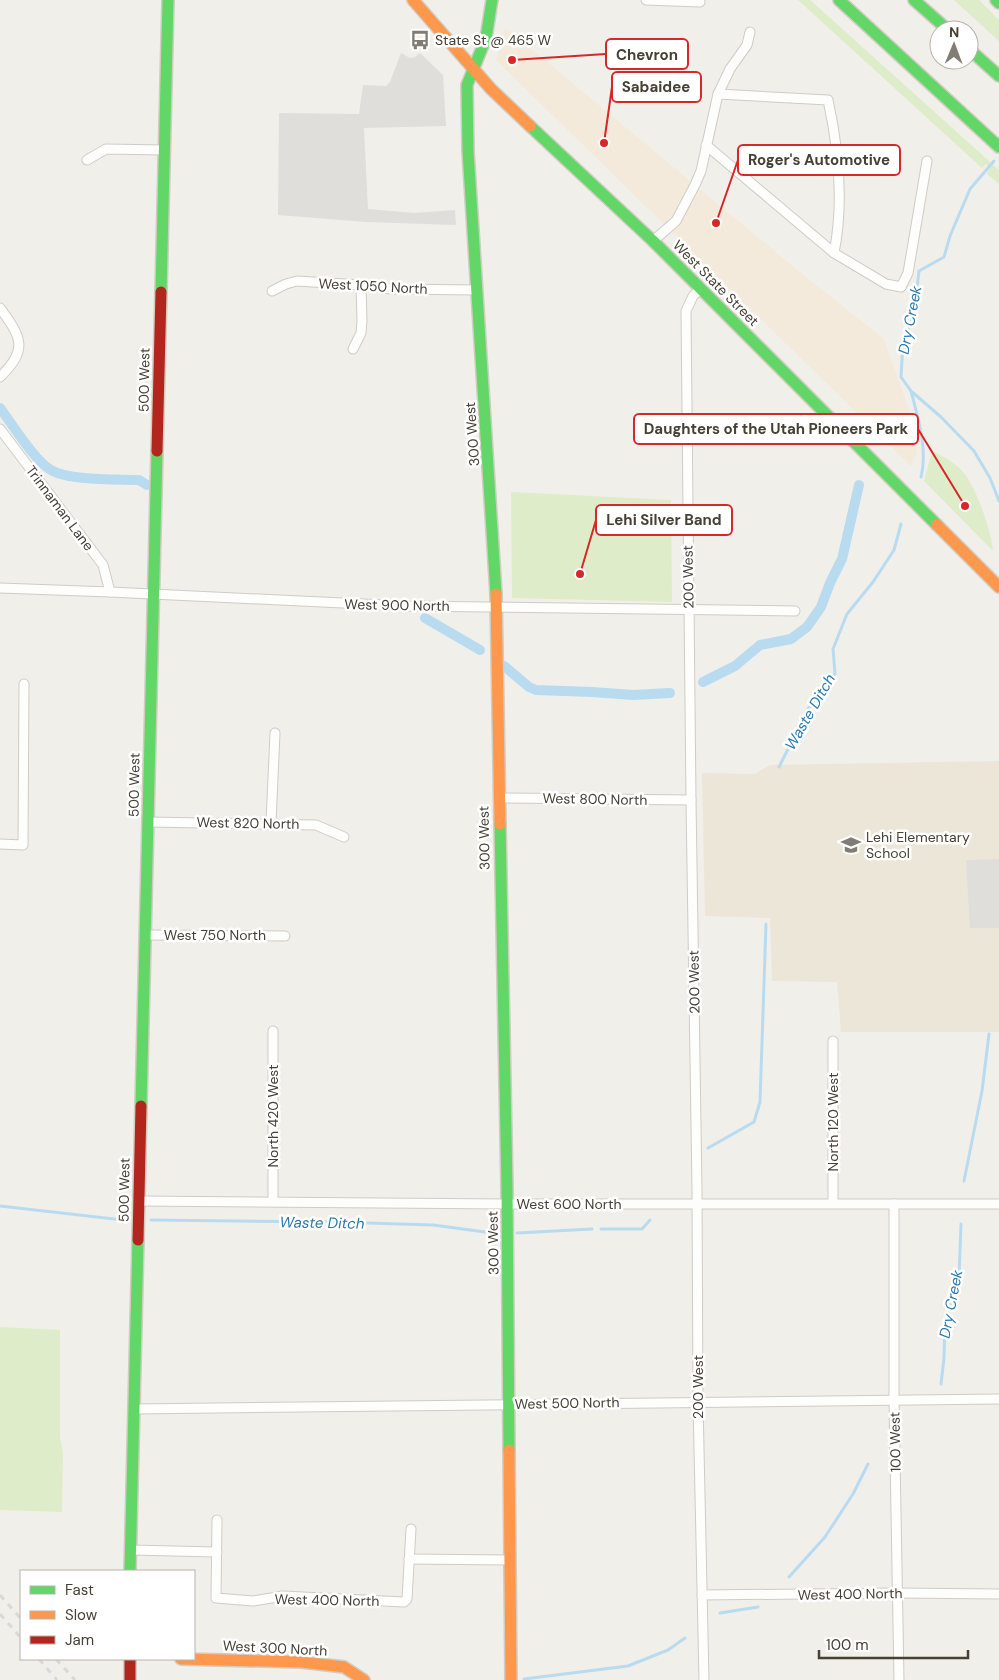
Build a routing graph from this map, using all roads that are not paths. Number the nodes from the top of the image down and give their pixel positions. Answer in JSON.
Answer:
{"nodes":[{"id":1,"x":168,"y":0,"type":"edge"},
{"id":2,"x":413,"y":0,"type":"edge"},
{"id":3,"x":492,"y":0,"type":"edge"},
{"id":4,"x":646,"y":0,"type":"edge"},
{"id":5,"x":839,"y":0,"type":"edge"},
{"id":6,"x":914,"y":0,"type":"edge"},
{"id":7,"x":996,"y":0,"type":"edge"},
{"id":8,"x":700,"y":2,"type":"dead end"},
{"id":9,"x":999,"y":3,"type":"edge"},
{"id":10,"x":937,"y":20,"type":"edge"},
{"id":11,"x":750,"y":32,"type":"dead end"},
{"id":12,"x":979,"y":58,"type":"edge"},
{"id":13,"x":474,"y":70,"type":"junction"},
{"id":14,"x":999,"y":76,"type":"edge"},
{"id":15,"x":718,"y":94,"type":"junction"},
{"id":16,"x":706,"y":145,"type":"junction"},
{"id":17,"x":999,"y":146,"type":"edge"},
{"id":18,"x":164,"y":150,"type":"junction"},
{"id":19,"x":87,"y":160,"type":"dead end"},
{"id":20,"x":927,"y":161,"type":"dead end"},
{"id":21,"x":653,"y":240,"type":"junction"},
{"id":22,"x":834,"y":253,"type":"junction"},
{"id":23,"x":361,"y":285,"type":"junction"},
{"id":24,"x":700,"y":289,"type":"junction"},
{"id":25,"x":477,"y":290,"type":"junction"},
{"id":26,"x":272,"y":291,"type":"dead end"},
{"id":27,"x":0,"y":308,"type":"edge"},
{"id":28,"x":353,"y":349,"type":"dead end"},
{"id":29,"x":0,"y":376,"type":"edge"},
{"id":30,"x":0,"y":429,"type":"edge"},
{"id":31,"x":999,"y":587,"type":"edge"},
{"id":32,"x":0,"y":588,"type":"edge"},
{"id":33,"x":110,"y":592,"type":"junction"},
{"id":34,"x":154,"y":594,"type":"junction"},
{"id":35,"x":498,"y":607,"type":"junction"},
{"id":36,"x":688,"y":610,"type":"junction"},
{"id":37,"x":795,"y":611,"type":"dead end"},
{"id":38,"x":24,"y":684,"type":"dead end"},
{"id":39,"x":275,"y":733,"type":"dead end"},
{"id":40,"x":499,"y":798,"type":"junction"},
{"id":41,"x":690,"y":800,"type":"junction"},
{"id":42,"x":149,"y":822,"type":"junction"},
{"id":43,"x":271,"y":824,"type":"junction"},
{"id":44,"x":344,"y":837,"type":"dead end"},
{"id":45,"x":0,"y":844,"type":"edge"},
{"id":46,"x":145,"y":934,"type":"junction"},
{"id":47,"x":285,"y":936,"type":"dead end"},
{"id":48,"x":273,"y":1031,"type":"dead end"},
{"id":49,"x":833,"y":1041,"type":"dead end"},
{"id":50,"x":139,"y":1201,"type":"junction"},
{"id":51,"x":273,"y":1201,"type":"junction"},
{"id":52,"x":833,"y":1203,"type":"junction"},
{"id":53,"x":507,"y":1204,"type":"junction"},
{"id":54,"x":697,"y":1204,"type":"junction"},
{"id":55,"x":894,"y":1204,"type":"junction"},
{"id":56,"x":999,"y":1204,"type":"edge"},
{"id":57,"x":999,"y":1398,"type":"edge"},
{"id":58,"x":894,"y":1400,"type":"junction"},
{"id":59,"x":698,"y":1402,"type":"junction"},
{"id":60,"x":509,"y":1404,"type":"junction"},
{"id":61,"x":135,"y":1409,"type":"junction"},
{"id":62,"x":217,"y":1520,"type":"dead end"},
{"id":63,"x":410,"y":1529,"type":"dead end"},
{"id":64,"x":130,"y":1550,"type":"junction"},
{"id":65,"x":217,"y":1552,"type":"junction"},
{"id":66,"x":409,"y":1559,"type":"junction"},
{"id":67,"x":510,"y":1560,"type":"junction"},
{"id":68,"x":130,"y":1570,"type":"edge"},
{"id":69,"x":898,"y":1593,"type":"junction"},
{"id":70,"x":999,"y":1594,"type":"edge"},
{"id":71,"x":702,"y":1595,"type":"junction"},
{"id":72,"x":195,"y":1659,"type":"edge"},
{"id":73,"x":130,"y":1660,"type":"edge"},
{"id":74,"x":129,"y":1678,"type":"edge"},
{"id":75,"x":364,"y":1680,"type":"edge"},
{"id":76,"x":511,"y":1680,"type":"edge"},
{"id":77,"x":704,"y":1680,"type":"edge"},
{"id":78,"x":899,"y":1680,"type":"edge"}],
"edges":[{"from":1,"to":18,"type":"main road","name":"500 West"},
{"from":2,"to":13,"type":"main road","name":"West State Street"},
{"from":3,"to":13,"type":"main road","name":"300 West"},
{"from":4,"to":8,"type":"street"},
{"from":5,"to":17,"type":"main road"},
{"from":6,"to":10,"type":"main road"},
{"from":7,"to":9,"type":"main road"},
{"from":11,"to":15,"type":"street"},
{"from":12,"to":14,"type":"main road"},
{"from":13,"to":21,"type":"main road","name":"West State Street"},
{"from":13,"to":25,"type":"main road","name":"300 West"},
{"from":15,"to":16,"type":"street"},
{"from":15,"to":22,"type":"street"},
{"from":16,"to":21,"type":"street"},
{"from":16,"to":22,"type":"street"},
{"from":18,"to":19,"type":"street"},
{"from":18,"to":34,"type":"main road","name":"500 West"},
{"from":20,"to":22,"type":"street"},
{"from":21,"to":24,"type":"main road","name":"West State Street"},
{"from":23,"to":25,"type":"street","name":"West 1050 North"},
{"from":23,"to":26,"type":"street","name":"West 1050 North"},
{"from":23,"to":28,"type":"street"},
{"from":24,"to":31,"type":"main road","name":"West State Street"},
{"from":24,"to":36,"type":"street","name":"200 West"},
{"from":25,"to":35,"type":"main road","name":"300 West"},
{"from":27,"to":29,"type":"street"},
{"from":30,"to":33,"type":"street","name":"Trinnaman Lane"},
{"from":32,"to":33,"type":"street","name":"West 900 North"},
{"from":33,"to":34,"type":"street","name":"West 900 North"},
{"from":34,"to":35,"type":"street","name":"West 900 North"},
{"from":34,"to":42,"type":"main road","name":"500 West"},
{"from":35,"to":36,"type":"street","name":"West 900 North"},
{"from":35,"to":40,"type":"main road","name":"300 West"},
{"from":36,"to":37,"type":"street","name":"West 900 North"},
{"from":36,"to":41,"type":"street","name":"200 West"},
{"from":38,"to":45,"type":"street"},
{"from":39,"to":43,"type":"street"},
{"from":40,"to":41,"type":"street","name":"West 800 North"},
{"from":40,"to":53,"type":"main road","name":"300 West"},
{"from":41,"to":54,"type":"street","name":"200 West"},
{"from":42,"to":43,"type":"street","name":"West 820 North"},
{"from":42,"to":46,"type":"main road","name":"500 West"},
{"from":43,"to":44,"type":"street","name":"West 820 North"},
{"from":46,"to":47,"type":"street","name":"West 750 North"},
{"from":46,"to":50,"type":"main road","name":"500 West"},
{"from":48,"to":51,"type":"street","name":"North 420 West"},
{"from":49,"to":52,"type":"street","name":"North 120 West"},
{"from":50,"to":51,"type":"street","name":"West 600 North"},
{"from":50,"to":61,"type":"main road","name":"500 West"},
{"from":51,"to":53,"type":"street","name":"West 600 North"},
{"from":52,"to":54,"type":"street","name":"West 600 North"},
{"from":52,"to":55,"type":"street","name":"West 600 North"},
{"from":53,"to":54,"type":"street","name":"West 600 North"},
{"from":53,"to":60,"type":"main road","name":"300 West"},
{"from":54,"to":59,"type":"street","name":"200 West"},
{"from":55,"to":56,"type":"street","name":"West 600 North"},
{"from":55,"to":58,"type":"street","name":"100 West"},
{"from":57,"to":58,"type":"street","name":"West 500 North"},
{"from":58,"to":59,"type":"street","name":"West 500 North"},
{"from":58,"to":69,"type":"street","name":"100 West"},
{"from":59,"to":60,"type":"street","name":"West 500 North"},
{"from":59,"to":71,"type":"street","name":"200 West"},
{"from":60,"to":61,"type":"street","name":"West 500 North"},
{"from":60,"to":67,"type":"main road","name":"300 West"},
{"from":61,"to":64,"type":"main road","name":"500 West"},
{"from":62,"to":65,"type":"street"},
{"from":63,"to":66,"type":"street"},
{"from":64,"to":65,"type":"street"},
{"from":64,"to":68,"type":"main road","name":"500 West"},
{"from":65,"to":66,"type":"street","name":"West 400 North"},
{"from":66,"to":67,"type":"street"},
{"from":67,"to":76,"type":"main road","name":"300 West"},
{"from":69,"to":70,"type":"street","name":"West 400 North"},
{"from":69,"to":71,"type":"street","name":"West 400 North"},
{"from":69,"to":78,"type":"street","name":"100 West"},
{"from":71,"to":77,"type":"street","name":"200 West"},
{"from":72,"to":75,"type":"main road","name":"West 300 North"},
{"from":73,"to":74,"type":"main road"}]}
